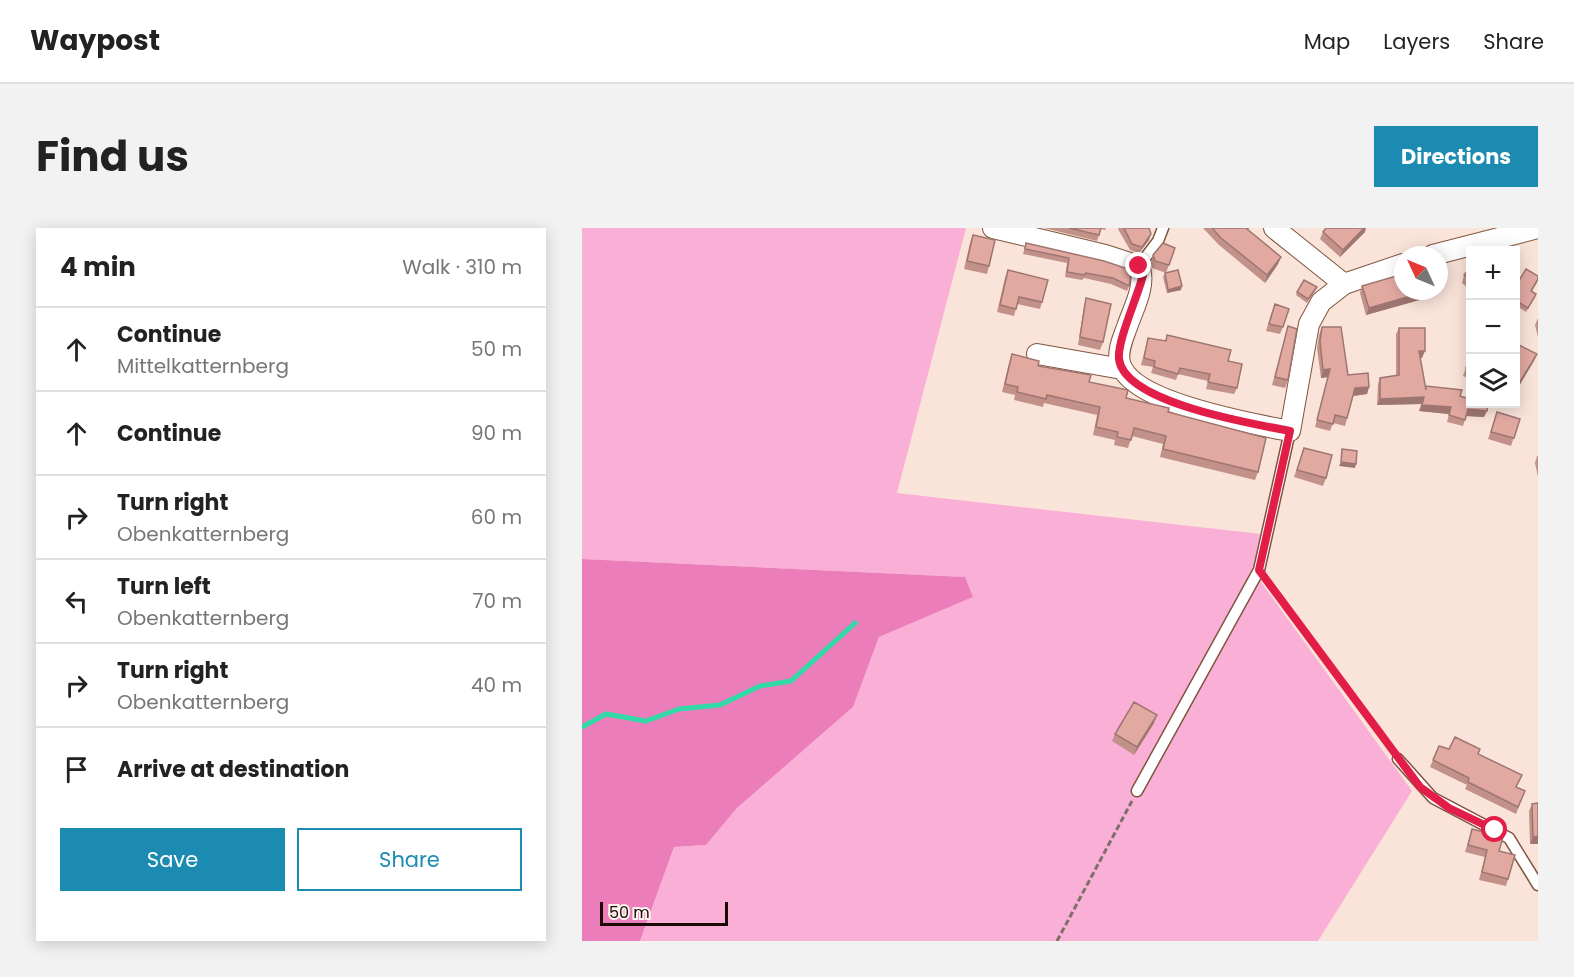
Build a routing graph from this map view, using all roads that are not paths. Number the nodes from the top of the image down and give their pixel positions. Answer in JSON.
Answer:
{"nodes":[{"id":1,"x":993,"y":228,"type":"edge"},
{"id":2,"x":1163,"y":228,"type":"edge"},
{"id":3,"x":1274,"y":228,"type":"edge"},
{"id":4,"x":1538,"y":228,"type":"edge"},
{"id":5,"x":1448,"y":251,"type":"edge"},
{"id":6,"x":1139,"y":266,"type":"junction"},
{"id":7,"x":1394,"y":267,"type":"edge"},
{"id":8,"x":1344,"y":284,"type":"junction"},
{"id":9,"x":1037,"y":354,"type":"dead end"},
{"id":10,"x":1122,"y":369,"type":"junction"},
{"id":11,"x":1290,"y":431,"type":"junction"},
{"id":12,"x":1398,"y":759,"type":"road end"},
{"id":13,"x":1137,"y":791,"type":"road end"},
{"id":14,"x":1538,"y":885,"type":"edge"}],
"edges":[{"from":1,"to":6,"type":"street"},
{"from":2,"to":6,"type":"lane"},
{"from":3,"to":8,"type":"street"},
{"from":4,"to":5,"type":"street"},
{"from":6,"to":10,"type":"street"},
{"from":7,"to":8,"type":"street"},
{"from":8,"to":11,"type":"street"},
{"from":9,"to":10,"type":"street"},
{"from":10,"to":11,"type":"street"},
{"from":11,"to":13,"type":"lane"},
{"from":12,"to":14,"type":"lane"}]}
